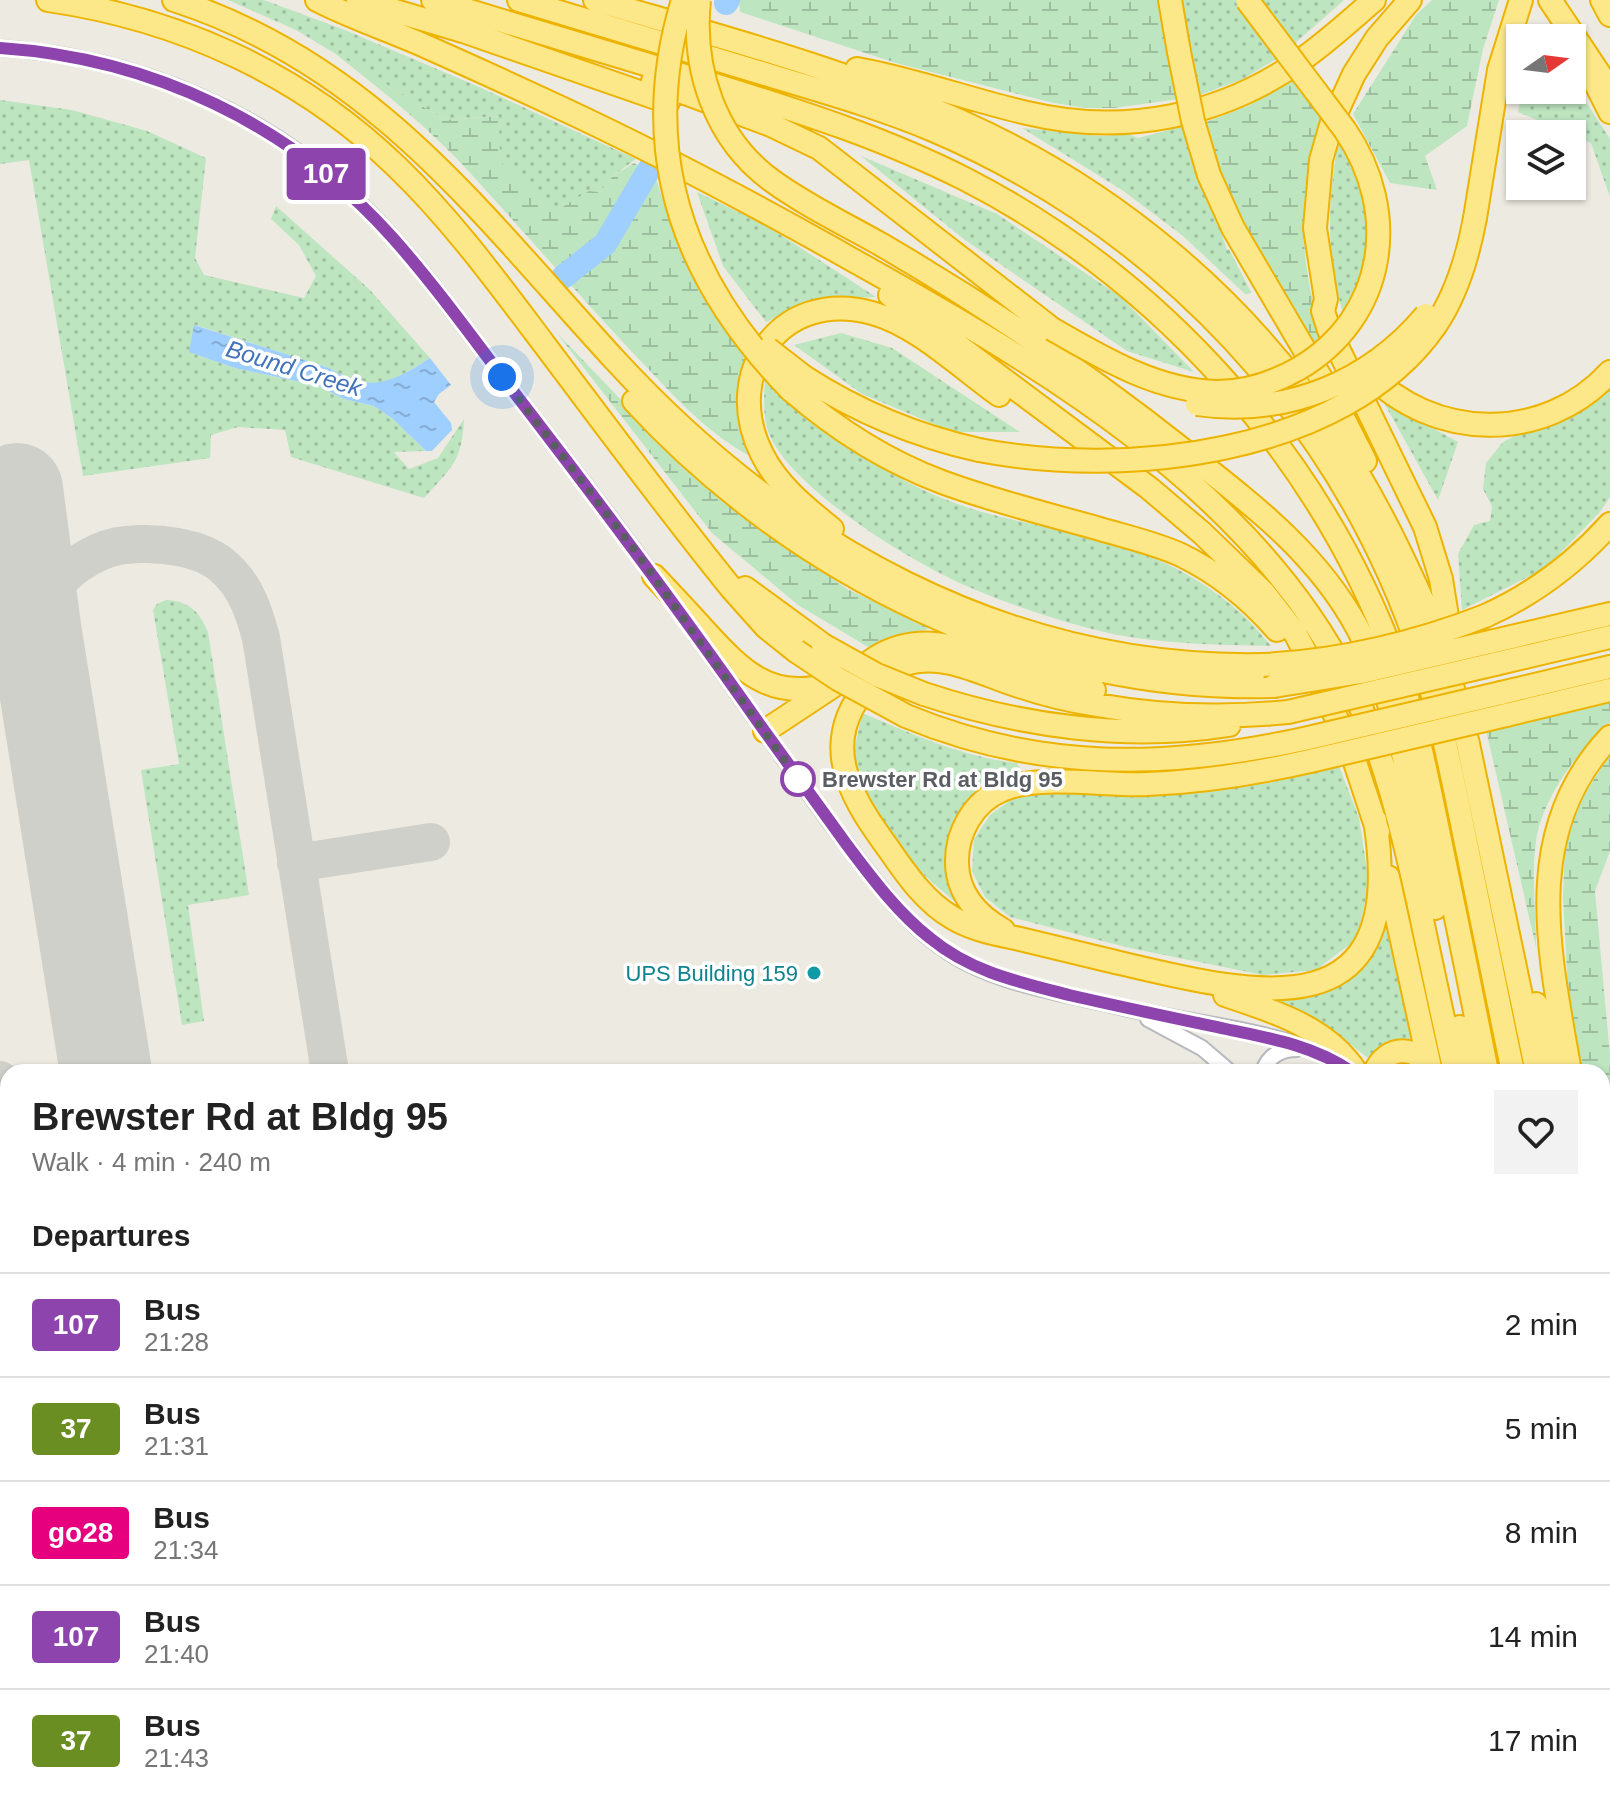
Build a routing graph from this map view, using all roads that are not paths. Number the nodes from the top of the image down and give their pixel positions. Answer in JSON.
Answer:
{"nodes":[{"id":1,"x":48,"y":0,"type":"edge"},
{"id":2,"x":174,"y":0,"type":"edge"},
{"id":3,"x":317,"y":0,"type":"edge"},
{"id":4,"x":358,"y":0,"type":"edge"},
{"id":5,"x":433,"y":0,"type":"edge"},
{"id":6,"x":519,"y":0,"type":"edge"},
{"id":7,"x":595,"y":0,"type":"edge"},
{"id":8,"x":683,"y":0,"type":"edge"},
{"id":9,"x":699,"y":0,"type":"edge"},
{"id":10,"x":1170,"y":0,"type":"edge"},
{"id":11,"x":1247,"y":0,"type":"edge"},
{"id":12,"x":1374,"y":0,"type":"edge"},
{"id":13,"x":1410,"y":0,"type":"edge"},
{"id":14,"x":1521,"y":0,"type":"edge"},
{"id":15,"x":1550,"y":0,"type":"edge"},
{"id":16,"x":1602,"y":0,"type":"edge"},
{"id":17,"x":1610,"y":15,"type":"edge"},
{"id":18,"x":1564,"y":24,"type":"edge"},
{"id":19,"x":0,"y":48,"type":"edge"},
{"id":20,"x":794,"y":59,"type":"junction"},
{"id":21,"x":1586,"y":65,"type":"edge"},
{"id":22,"x":1610,"y":90,"type":"edge"},
{"id":23,"x":1610,"y":112,"type":"edge"},
{"id":24,"x":485,"y":217,"type":"junction"},
{"id":25,"x":1475,"y":218,"type":"junction"},
{"id":26,"x":930,"y":236,"type":"junction"},
{"id":27,"x":812,"y":237,"type":"junction"},
{"id":28,"x":1326,"y":299,"type":"junction"},
{"id":29,"x":1052,"y":329,"type":"junction"},
{"id":30,"x":1610,"y":372,"type":"edge"},
{"id":31,"x":797,"y":384,"type":"junction"},
{"id":32,"x":677,"y":519,"type":"junction"},
{"id":33,"x":1610,"y":524,"type":"edge"},
{"id":34,"x":1231,"y":560,"type":"junction"},
{"id":35,"x":654,"y":576,"type":"junction"},
{"id":36,"x":893,"y":577,"type":"junction"},
{"id":37,"x":1610,"y":614,"type":"edge"},
{"id":38,"x":1433,"y":624,"type":"junction"},
{"id":39,"x":1610,"y":637,"type":"edge"},
{"id":40,"x":1493,"y":653,"type":"junction"},
{"id":41,"x":1610,"y":667,"type":"edge"},
{"id":42,"x":847,"y":678,"type":"junction"},
{"id":43,"x":1274,"y":686,"type":"junction"},
{"id":44,"x":1610,"y":690,"type":"edge"},
{"id":45,"x":1504,"y":704,"type":"junction"},
{"id":46,"x":1288,"y":712,"type":"junction"},
{"id":47,"x":1336,"y":717,"type":"junction"},
{"id":48,"x":765,"y":731,"type":"junction"},
{"id":49,"x":1610,"y":737,"type":"edge"},
{"id":50,"x":1468,"y":744,"type":"junction"},
{"id":51,"x":1375,"y":820,"type":"junction"},
{"id":52,"x":1508,"y":933,"type":"junction"},
{"id":53,"x":1034,"y":943,"type":"junction"},
{"id":54,"x":1159,"y":972,"type":"junction"},
{"id":55,"x":1122,"y":1008,"type":"junction"},
{"id":56,"x":1305,"y":1049,"type":"junction"},
{"id":57,"x":1221,"y":1064,"type":"edge"},
{"id":58,"x":1266,"y":1064,"type":"edge"},
{"id":59,"x":1341,"y":1064,"type":"edge"},
{"id":60,"x":1348,"y":1064,"type":"edge"},
{"id":61,"x":1380,"y":1064,"type":"edge"},
{"id":62,"x":1426,"y":1064,"type":"edge"},
{"id":63,"x":1429,"y":1064,"type":"edge"},
{"id":64,"x":1453,"y":1064,"type":"edge"},
{"id":65,"x":1469,"y":1064,"type":"edge"},
{"id":66,"x":1485,"y":1064,"type":"edge"},
{"id":67,"x":1511,"y":1064,"type":"edge"},
{"id":68,"x":1535,"y":1064,"type":"edge"},
{"id":69,"x":1553,"y":1064,"type":"edge"},
{"id":70,"x":1569,"y":1064,"type":"edge"}],
"edges":[{"from":1,"to":32,"type":"highway"},
{"from":2,"to":24,"type":"highway"},
{"from":3,"to":27,"type":"highway"},
{"from":4,"to":26,"type":"highway"},
{"from":5,"to":26,"type":"highway"},
{"from":5,"to":66,"type":"highway"},
{"from":6,"to":67,"type":"highway"},
{"from":7,"to":20,"type":"highway"},
{"from":8,"to":31,"type":"highway","bridge":true},
{"from":9,"to":65,"type":"highway","bridge":true},
{"from":10,"to":38,"type":"highway","bridge":true},
{"from":11,"to":29,"type":"highway","bridge":true},
{"from":12,"to":20,"type":"highway"},
{"from":13,"to":28,"type":"highway"},
{"from":14,"to":25,"type":"highway"},
{"from":15,"to":18,"type":"highway"},
{"from":15,"to":22,"type":"highway"},
{"from":16,"to":17,"type":"highway"},
{"from":19,"to":35,"type":"street"},
{"from":20,"to":38,"type":"highway"},
{"from":21,"to":23,"type":"highway"},
{"from":24,"to":36,"type":"highway"},
{"from":24,"to":43,"type":"highway"},
{"from":25,"to":29,"type":"highway","bridge":true},
{"from":25,"to":31,"type":"highway","bridge":true},
{"from":26,"to":29,"type":"highway"},
{"from":27,"to":34,"type":"highway"},
{"from":27,"to":64,"type":"highway"},
{"from":28,"to":30,"type":"highway"},
{"from":28,"to":50,"type":"highway"},
{"from":31,"to":47,"type":"highway"},
{"from":32,"to":45,"type":"highway","bridge":true},
{"from":32,"to":46,"type":"highway","bridge":true},
{"from":33,"to":36,"type":"highway","bridge":true},
{"from":34,"to":36,"type":"highway"},
{"from":34,"to":47,"type":"highway"},
{"from":35,"to":42,"type":"highway"},
{"from":35,"to":48,"type":"street"},
{"from":37,"to":40,"type":"highway"},
{"from":38,"to":50,"type":"highway"},
{"from":39,"to":40,"type":"highway"},
{"from":40,"to":43,"type":"highway","bridge":true},
{"from":40,"to":46,"type":"highway","bridge":true},
{"from":41,"to":45,"type":"highway"},
{"from":42,"to":43,"type":"highway"},
{"from":42,"to":48,"type":"highway"},
{"from":44,"to":45,"type":"highway"},
{"from":45,"to":53,"type":"highway","bridge":true},
{"from":46,"to":53,"type":"highway"},
{"from":47,"to":51,"type":"highway"},
{"from":48,"to":55,"type":"street"},
{"from":49,"to":70,"type":"highway"},
{"from":50,"to":52,"type":"highway"},
{"from":51,"to":54,"type":"highway"},
{"from":51,"to":63,"type":"highway"},
{"from":52,"to":68,"type":"highway"},
{"from":52,"to":69,"type":"highway"},
{"from":53,"to":54,"type":"highway"},
{"from":54,"to":60,"type":"highway"},
{"from":55,"to":56,"type":"street"},
{"from":55,"to":57,"type":"street"},
{"from":56,"to":58,"type":"street"},
{"from":56,"to":59,"type":"street"},
{"from":61,"to":62,"type":"highway"}]}
